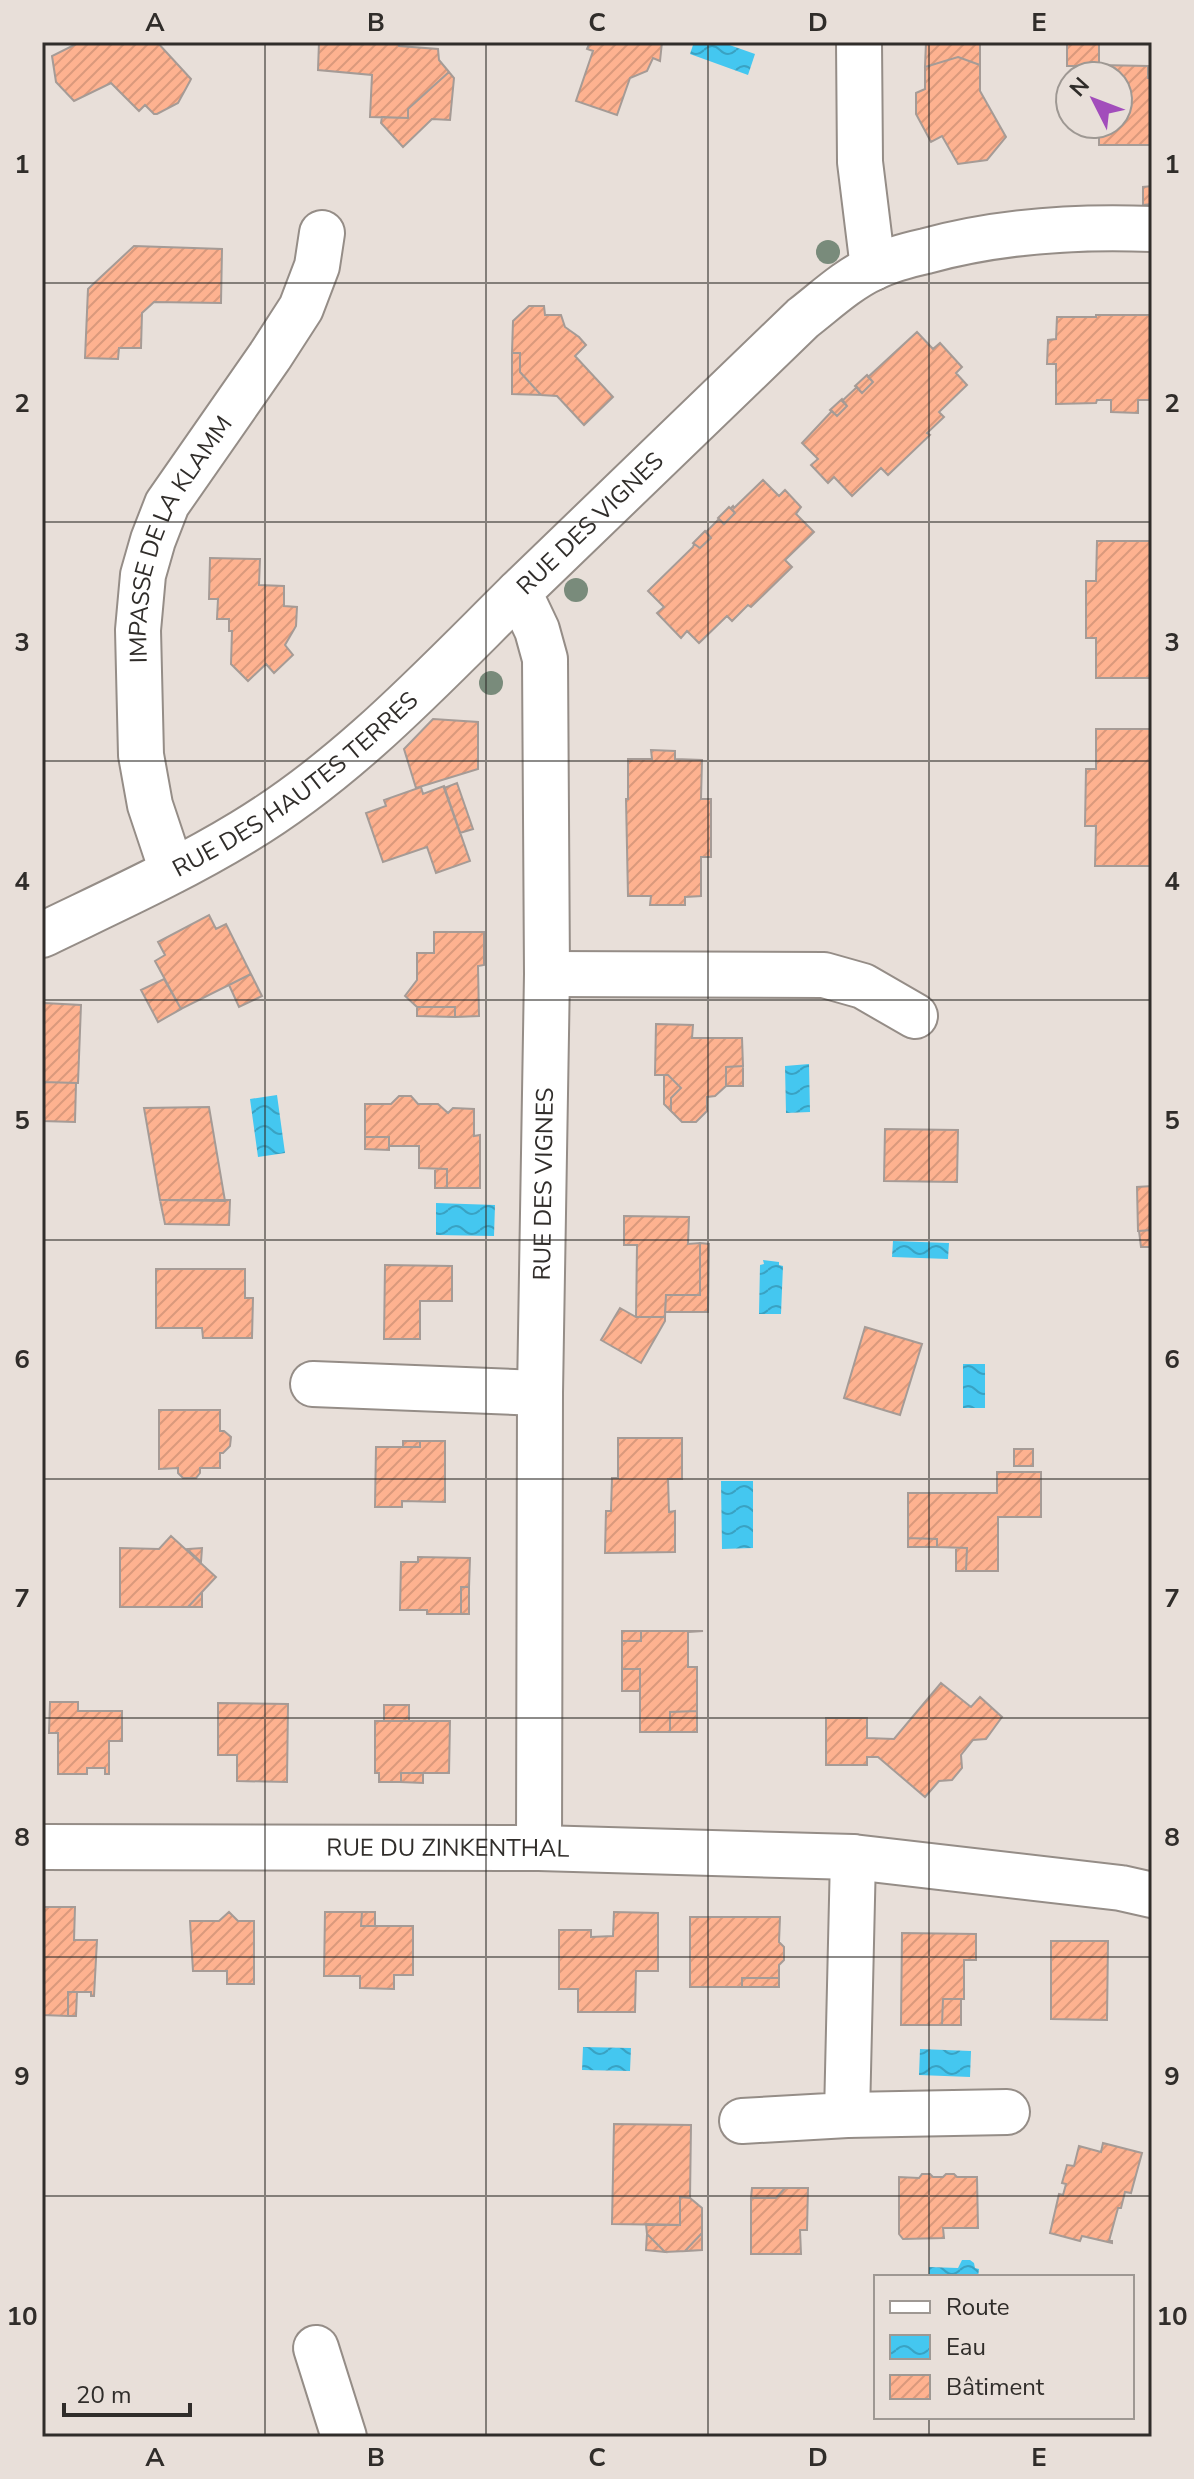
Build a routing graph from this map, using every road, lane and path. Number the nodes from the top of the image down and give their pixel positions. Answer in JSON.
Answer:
{"nodes":[{"id":1,"x":859,"y":42,"type":"edge"},
{"id":2,"x":1152,"y":229,"type":"edge"},
{"id":3,"x":322,"y":233,"type":"dead end"},
{"id":4,"x":873,"y":268,"type":"junction"},
{"id":5,"x":519,"y":592,"type":"junction"},
{"id":6,"x":172,"y":871,"type":"junction"},
{"id":7,"x":42,"y":935,"type":"edge"},
{"id":8,"x":547,"y":974,"type":"junction"},
{"id":9,"x":915,"y":1016,"type":"dead end"},
{"id":10,"x":313,"y":1384,"type":"dead end"},
{"id":11,"x":540,"y":1393,"type":"junction"},
{"id":12,"x":42,"y":1847,"type":"edge"},
{"id":13,"x":539,"y":1848,"type":"junction"},
{"id":14,"x":853,"y":1857,"type":"junction"},
{"id":15,"x":1152,"y":1895,"type":"edge"},
{"id":16,"x":1007,"y":2112,"type":"dead end"},
{"id":17,"x":847,"y":2115,"type":"junction"},
{"id":18,"x":742,"y":2121,"type":"dead end"},
{"id":19,"x":316,"y":2348,"type":"dead end"},
{"id":20,"x":344,"y":2437,"type":"edge"}],
"edges":[{"from":1,"to":4,"type":"street"},
{"from":2,"to":4,"type":"street","name":"RUE DES VIGNES"},
{"from":3,"to":6,"type":"street","name":"IMPASSE DE LA KLAMM"},
{"from":4,"to":5,"type":"street","name":"RUE DES VIGNES"},
{"from":5,"to":6,"type":"street","name":"RUE DES HAUTES TERRES"},
{"from":5,"to":8,"type":"street","name":"RUE DES VIGNES"},
{"from":6,"to":7,"type":"street","name":"RUE DES HAUTES TERRES"},
{"from":8,"to":9,"type":"street"},
{"from":8,"to":11,"type":"street","name":"RUE DES VIGNES"},
{"from":10,"to":11,"type":"street"},
{"from":11,"to":13,"type":"street","name":"RUE DES VIGNES"},
{"from":12,"to":13,"type":"street","name":"RUE DU ZINKENTHAL"},
{"from":13,"to":14,"type":"street","name":"RUE DU ZINKENTHAL"},
{"from":14,"to":15,"type":"street","name":"RUE DU ZINKENTHAL"},
{"from":14,"to":17,"type":"street"},
{"from":16,"to":17,"type":"street"},
{"from":17,"to":18,"type":"street"},
{"from":19,"to":20,"type":"street"}]}
